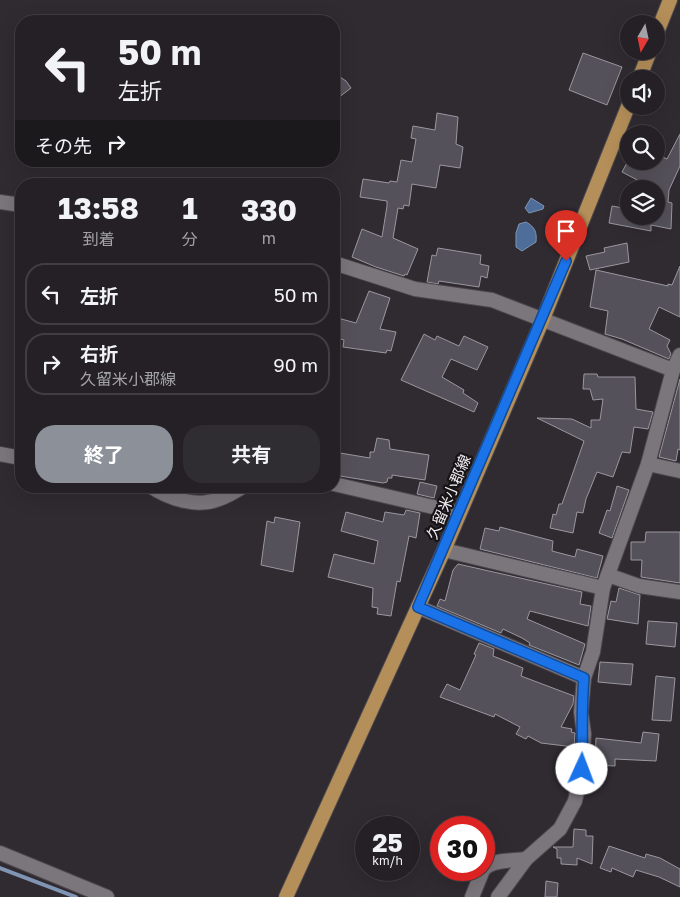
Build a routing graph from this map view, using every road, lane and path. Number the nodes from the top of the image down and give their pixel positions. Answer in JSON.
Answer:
{"nodes":[{"id":1,"x":670,"y":0,"type":"edge"},
{"id":2,"x":664,"y":15,"type":"edge"},
{"id":3,"x":625,"y":115,"type":"edge"},
{"id":4,"x":0,"y":202,"type":"edge"},
{"id":5,"x":15,"y":204,"type":"edge"},
{"id":6,"x":340,"y":265,"type":"edge"},
{"id":7,"x":543,"y":319,"type":"junction"},
{"id":8,"x":680,"y":355,"type":"edge"},
{"id":9,"x":673,"y":370,"type":"junction"},
{"id":10,"x":0,"y":454,"type":"edge"},
{"id":11,"x":15,"y":457,"type":"edge"},
{"id":12,"x":648,"y":464,"type":"junction"},
{"id":13,"x":680,"y":471,"type":"edge"},
{"id":14,"x":340,"y":485,"type":"edge"},
{"id":15,"x":163,"y":493,"type":"edge"},
{"id":16,"x":231,"y":493,"type":"edge"},
{"id":17,"x":459,"y":513,"type":"junction"},
{"id":18,"x":444,"y":550,"type":"junction"},
{"id":19,"x":606,"y":581,"type":"junction"},
{"id":20,"x":680,"y":592,"type":"edge"},
{"id":21,"x":418,"y":607,"type":"junction"},
{"id":22,"x":584,"y":678,"type":"junction"},
{"id":23,"x":0,"y":853,"type":"edge"},
{"id":24,"x":526,"y":859,"type":"junction"},
{"id":25,"x":495,"y":862,"type":"edge"},
{"id":26,"x":479,"y":881,"type":"edge"},
{"id":27,"x":107,"y":897,"type":"edge"},
{"id":28,"x":286,"y":897,"type":"edge"},
{"id":29,"x":472,"y":897,"type":"edge"},
{"id":30,"x":498,"y":897,"type":"edge"}],
"edges":[{"from":1,"to":2,"type":"main road"},
{"from":3,"to":7,"type":"main road","name":"久留米小郡線"},
{"from":4,"to":5,"type":"street"},
{"from":6,"to":7,"type":"street"},
{"from":7,"to":9,"type":"street"},
{"from":7,"to":17,"type":"main road","name":"久留米小郡線"},
{"from":8,"to":9,"type":"street"},
{"from":9,"to":12,"type":"street"},
{"from":10,"to":11,"type":"street"},
{"from":12,"to":13,"type":"street"},
{"from":12,"to":19,"type":"street"},
{"from":14,"to":17,"type":"street"},
{"from":15,"to":16,"type":"street"},
{"from":17,"to":18,"type":"main road","name":"久留米小郡線"},
{"from":18,"to":19,"type":"street"},
{"from":18,"to":21,"type":"main road","name":"久留米小郡線"},
{"from":19,"to":20,"type":"street"},
{"from":19,"to":22,"type":"street"},
{"from":21,"to":22,"type":"street"},
{"from":21,"to":28,"type":"main road","name":"久留米小郡線"},
{"from":22,"to":24,"type":"street"},
{"from":23,"to":27,"type":"street"},
{"from":24,"to":25,"type":"street"},
{"from":24,"to":30,"type":"street"},
{"from":26,"to":29,"type":"street"}]}
